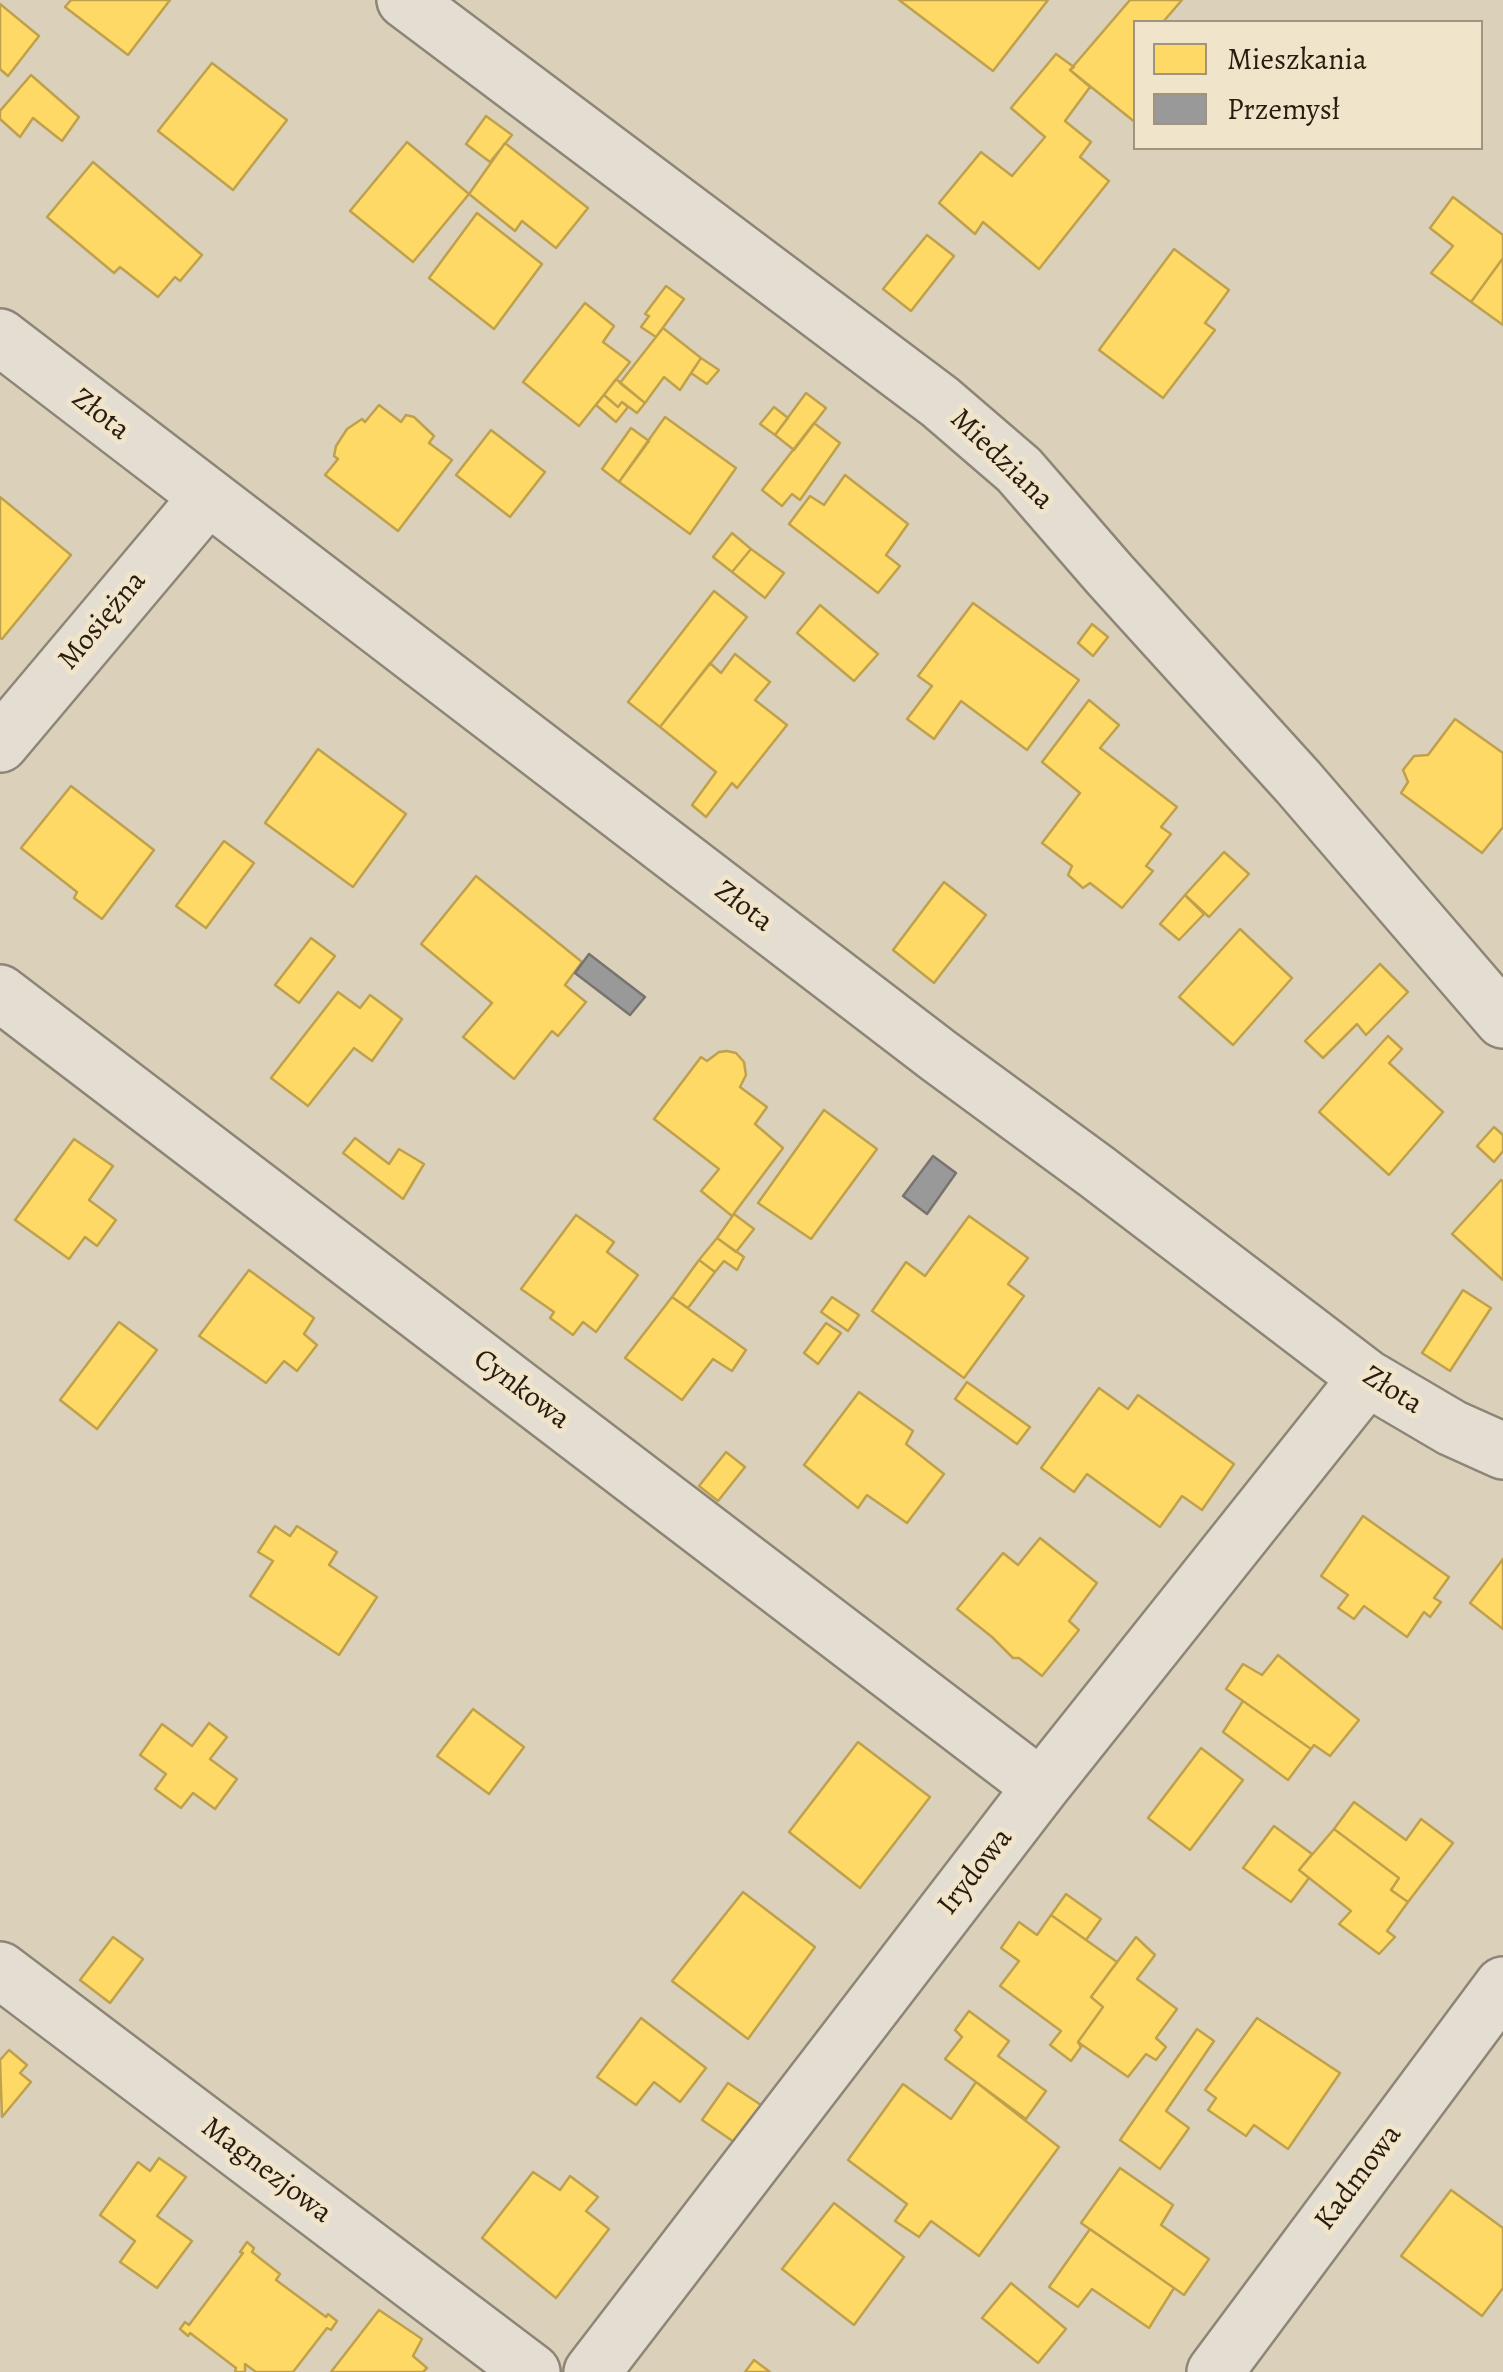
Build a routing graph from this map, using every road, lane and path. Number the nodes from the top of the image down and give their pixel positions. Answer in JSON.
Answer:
{"nodes":[{"id":1,"x":405,"y":0,"type":"edge"},
{"id":2,"x":0,"y":337,"type":"edge"},
{"id":3,"x":206,"y":498,"type":"junction"},
{"id":4,"x":0,"y":744,"type":"edge"},
{"id":5,"x":0,"y":993,"type":"edge"},
{"id":6,"x":1503,"y":1020,"type":"edge"},
{"id":7,"x":1366,"y":1378,"type":"junction"},
{"id":8,"x":1503,"y":1451,"type":"edge"},
{"id":9,"x":1041,"y":1787,"type":"junction"},
{"id":10,"x":0,"y":1970,"type":"edge"},
{"id":11,"x":1503,"y":1985,"type":"edge"},
{"id":12,"x":532,"y":2372,"type":"edge"},
{"id":13,"x":592,"y":2372,"type":"edge"},
{"id":14,"x":1215,"y":2372,"type":"edge"}],
"edges":[{"from":1,"to":6,"type":"street","name":"Miedziana"},
{"from":2,"to":3,"type":"street","name":"Złota"},
{"from":3,"to":4,"type":"street","name":"Mosiężna"},
{"from":3,"to":7,"type":"street","name":"Złota"},
{"from":5,"to":9,"type":"street","name":"Cynkowa"},
{"from":7,"to":8,"type":"street","name":"Złota"},
{"from":7,"to":9,"type":"street","name":"Irydowa"},
{"from":9,"to":13,"type":"street","name":"Irydowa"},
{"from":10,"to":12,"type":"street","name":"Magnezjowa"},
{"from":11,"to":14,"type":"street","name":"Kadmowa"}]}
